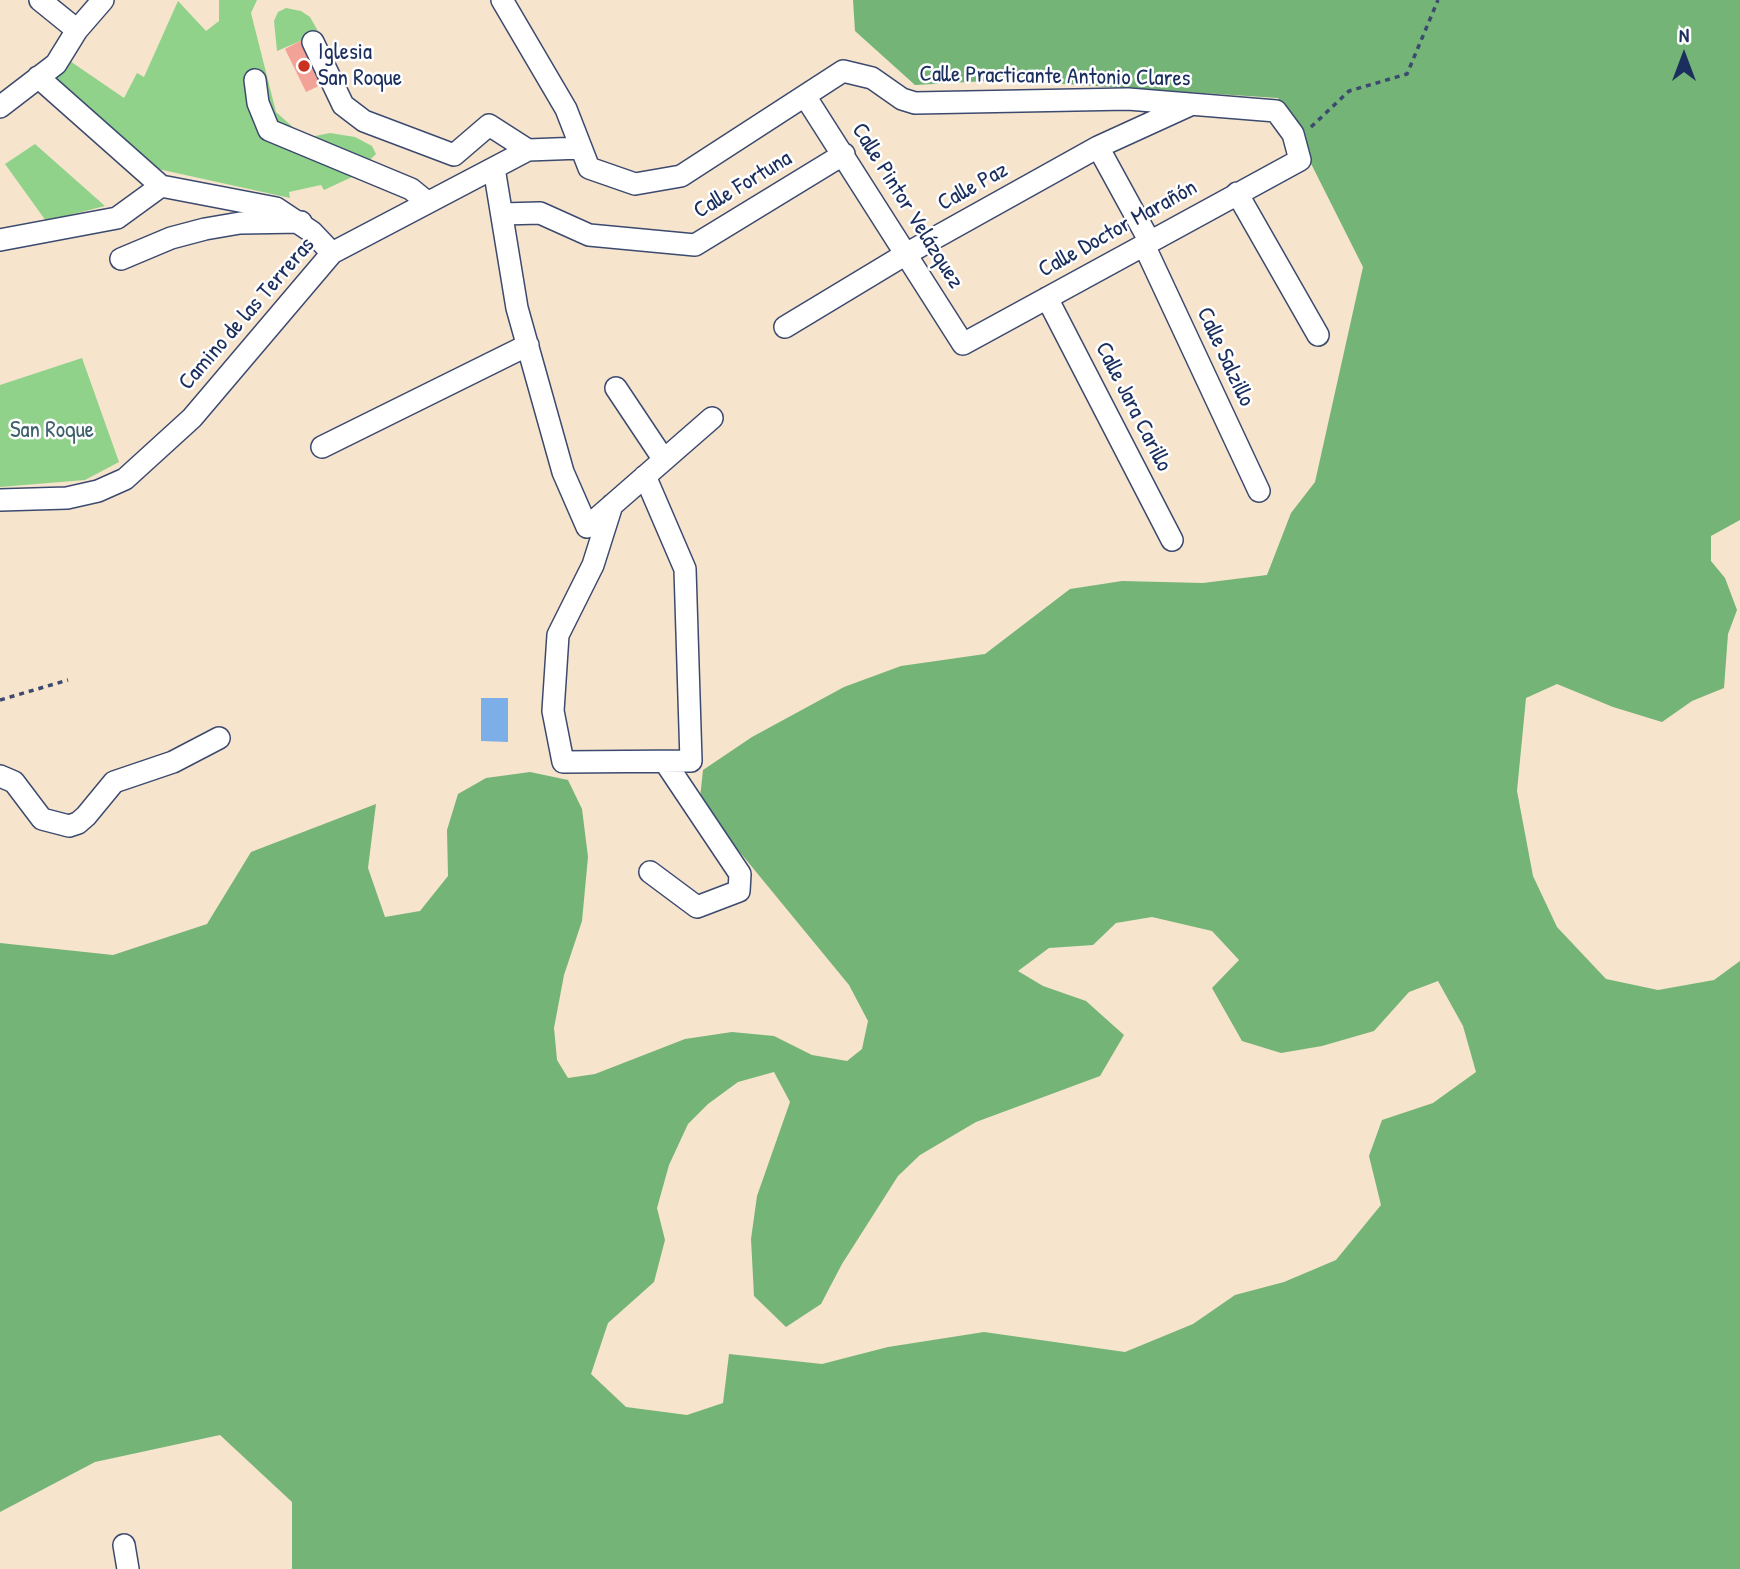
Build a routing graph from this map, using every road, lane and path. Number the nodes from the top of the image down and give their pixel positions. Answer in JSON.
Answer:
{"nodes":[{"id":1,"x":40,"y":0,"type":"edge"},
{"id":2,"x":103,"y":0,"type":"edge"},
{"id":3,"x":502,"y":0,"type":"edge"},
{"id":4,"x":1438,"y":0,"type":"edge"},
{"id":5,"x":77,"y":30,"type":"junction"},
{"id":6,"x":313,"y":42,"type":"dead end"},
{"id":7,"x":38,"y":77,"type":"junction"},
{"id":8,"x":255,"y":80,"type":"dead end"},
{"id":9,"x":805,"y":96,"type":"junction"},
{"id":10,"x":1192,"y":104,"type":"junction"},
{"id":11,"x":0,"y":107,"type":"edge"},
{"id":12,"x":1293,"y":134,"type":"junction"},
{"id":13,"x":1098,"y":147,"type":"junction"},
{"id":14,"x":581,"y":148,"type":"junction"},
{"id":15,"x":528,"y":150,"type":"junction"},
{"id":16,"x":844,"y":154,"type":"junction"},
{"id":17,"x":1300,"y":160,"type":"joint"},
{"id":18,"x":494,"y":167,"type":"junction"},
{"id":19,"x":161,"y":186,"type":"junction"},
{"id":20,"x":1237,"y":193,"type":"junction"},
{"id":21,"x":427,"y":202,"type":"junction"},
{"id":22,"x":502,"y":214,"type":"junction"},
{"id":23,"x":301,"y":222,"type":"junction"},
{"id":24,"x":0,"y":240,"type":"edge"},
{"id":25,"x":1147,"y":244,"type":"junction"},
{"id":26,"x":332,"y":253,"type":"junction"},
{"id":27,"x":906,"y":254,"type":"junction"},
{"id":28,"x":121,"y":260,"type":"dead end"},
{"id":29,"x":1047,"y":298,"type":"junction"},
{"id":30,"x":785,"y":327,"type":"dead end"},
{"id":31,"x":1318,"y":335,"type":"dead end"},
{"id":32,"x":963,"y":344,"type":"joint"},
{"id":33,"x":528,"y":345,"type":"junction"},
{"id":34,"x":616,"y":388,"type":"dead end"},
{"id":35,"x":712,"y":418,"type":"dead end"},
{"id":36,"x":322,"y":447,"type":"dead end"},
{"id":37,"x":663,"y":460,"type":"junction"},
{"id":38,"x":645,"y":476,"type":"junction"},
{"id":39,"x":1259,"y":491,"type":"dead end"},
{"id":40,"x":0,"y":500,"type":"edge"},
{"id":41,"x":612,"y":505,"type":"junction"},
{"id":42,"x":1172,"y":540,"type":"dead end"},
{"id":43,"x":68,"y":680,"type":"dead end"},
{"id":44,"x":0,"y":700,"type":"edge"},
{"id":45,"x":219,"y":738,"type":"dead end"},
{"id":46,"x":665,"y":762,"type":"junction"},
{"id":47,"x":0,"y":776,"type":"edge"},
{"id":48,"x":650,"y":872,"type":"dead end"},
{"id":49,"x":124,"y":1545,"type":"dead end"},
{"id":50,"x":128,"y":1569,"type":"edge"}],
"edges":[{"from":1,"to":5,"type":"street"},
{"from":2,"to":5,"type":"street"},
{"from":3,"to":14,"type":"street","name":"Calle Practicante Antonio Clares"},
{"from":4,"to":12,"type":"path"},
{"from":5,"to":7,"type":"street"},
{"from":6,"to":15,"type":"street"},
{"from":7,"to":11,"type":"street"},
{"from":7,"to":19,"type":"street"},
{"from":8,"to":21,"type":"street"},
{"from":9,"to":10,"type":"street","name":"Calle Practicante Antonio Clares"},
{"from":9,"to":14,"type":"street","name":"Calle Practicante Antonio Clares"},
{"from":9,"to":16,"type":"street","name":"Calle Pintor Velázquez"},
{"from":10,"to":12,"type":"street","name":"Calle Practicante Antonio Clares"},
{"from":10,"to":13,"type":"street","name":"Calle Paz"},
{"from":12,"to":17,"type":"street","name":"Calle Practicante Antonio Clares"},
{"from":13,"to":25,"type":"street","name":"Calle Salzillo"},
{"from":13,"to":27,"type":"street","name":"Calle Paz"},
{"from":14,"to":15,"type":"street","name":"Camino de las Terreras"},
{"from":15,"to":18,"type":"street","name":"Camino de las Terreras"},
{"from":16,"to":22,"type":"street","name":"Calle Fortuna"},
{"from":16,"to":27,"type":"street","name":"Calle Pintor Velázquez"},
{"from":17,"to":20,"type":"street","name":"Calle Doctor Marañón"},
{"from":18,"to":21,"type":"street","name":"Camino de las Terreras"},
{"from":18,"to":22,"type":"street"},
{"from":19,"to":23,"type":"street"},
{"from":19,"to":24,"type":"street"},
{"from":20,"to":25,"type":"street","name":"Calle Doctor Marañón"},
{"from":20,"to":31,"type":"street"},
{"from":21,"to":26,"type":"street","name":"Camino de las Terreras"},
{"from":22,"to":33,"type":"street"},
{"from":23,"to":26,"type":"street"},
{"from":23,"to":28,"type":"street"},
{"from":25,"to":29,"type":"street","name":"Calle Doctor Marañón"},
{"from":25,"to":39,"type":"street","name":"Calle Salzillo"},
{"from":26,"to":40,"type":"street","name":"Camino de las Terreras"},
{"from":27,"to":30,"type":"street","name":"Calle Paz"},
{"from":27,"to":32,"type":"street","name":"Calle Pintor Velázquez"},
{"from":29,"to":32,"type":"street","name":"Calle Doctor Marañón"},
{"from":29,"to":42,"type":"street","name":"Calle Jara Carillo"},
{"from":33,"to":36,"type":"street"},
{"from":33,"to":41,"type":"street"},
{"from":34,"to":37,"type":"street"},
{"from":35,"to":37,"type":"street"},
{"from":37,"to":38,"type":"street"},
{"from":38,"to":41,"type":"street"},
{"from":38,"to":46,"type":"street"},
{"from":41,"to":46,"type":"street"},
{"from":43,"to":44,"type":"path"},
{"from":45,"to":47,"type":"street"},
{"from":46,"to":48,"type":"street"},
{"from":49,"to":50,"type":"street"}]}
